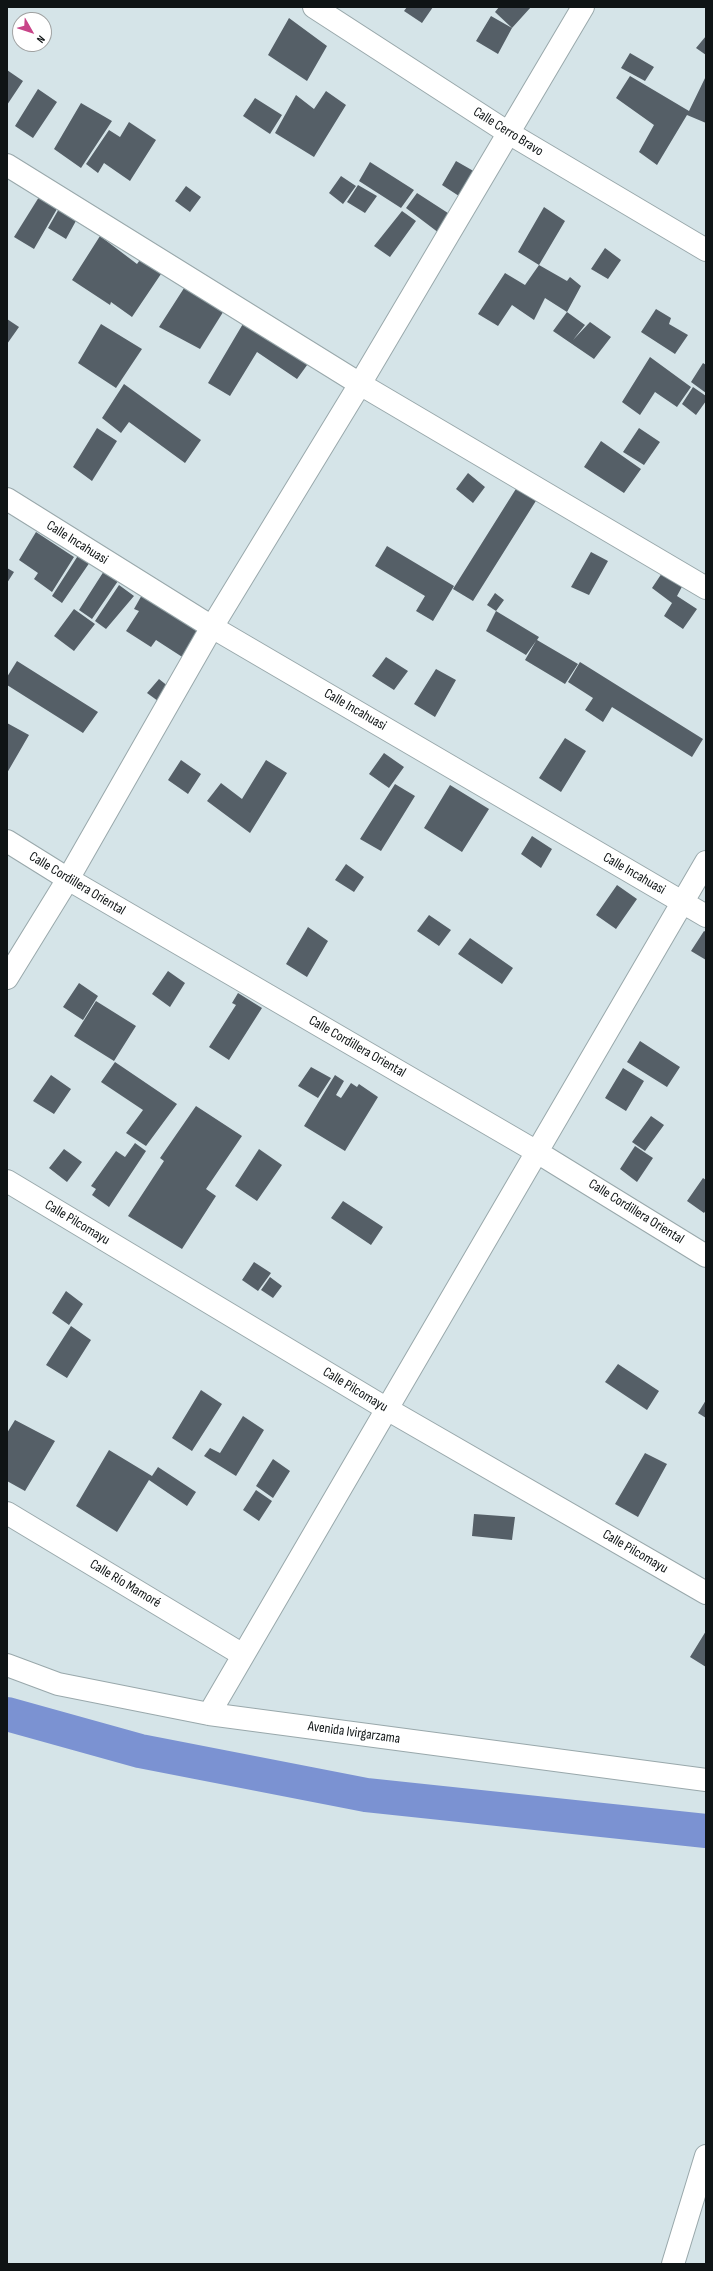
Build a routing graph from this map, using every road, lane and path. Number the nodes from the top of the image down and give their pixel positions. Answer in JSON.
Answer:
{"nodes":[{"id":1,"x":314,"y":7,"type":"edge"},
{"id":2,"x":583,"y":7,"type":"edge"},
{"id":3,"x":507,"y":132,"type":"junction"},
{"id":4,"x":7,"y":164,"type":"edge"},
{"id":5,"x":706,"y":250,"type":"edge"},
{"id":6,"x":360,"y":384,"type":"junction"},
{"id":7,"x":7,"y":499,"type":"edge"},
{"id":8,"x":706,"y":588,"type":"edge"},
{"id":9,"x":212,"y":627,"type":"junction"},
{"id":10,"x":7,"y":841,"type":"edge"},
{"id":11,"x":706,"y":862,"type":"edge"},
{"id":12,"x":68,"y":879,"type":"junction"},
{"id":13,"x":682,"y":902,"type":"junction"},
{"id":14,"x":706,"y":916,"type":"edge"},
{"id":15,"x":7,"y":978,"type":"edge"},
{"id":16,"x":537,"y":1152,"type":"junction"},
{"id":17,"x":7,"y":1181,"type":"edge"},
{"id":18,"x":706,"y":1256,"type":"edge"},
{"id":19,"x":387,"y":1409,"type":"junction"},
{"id":20,"x":7,"y":1513,"type":"edge"},
{"id":21,"x":706,"y":1593,"type":"edge"},
{"id":22,"x":243,"y":1655,"type":"junction"},
{"id":23,"x":7,"y":1665,"type":"edge"},
{"id":24,"x":209,"y":1714,"type":"junction"},
{"id":25,"x":706,"y":1780,"type":"edge"},
{"id":26,"x":706,"y":2156,"type":"edge"},
{"id":27,"x":673,"y":2264,"type":"edge"}],
"edges":[{"from":1,"to":3,"type":"street","name":"Calle Cerro Bravo"},
{"from":2,"to":3,"type":"street"},
{"from":3,"to":5,"type":"street","name":"Calle Cerro Bravo"},
{"from":3,"to":6,"type":"street"},
{"from":4,"to":6,"type":"street"},
{"from":6,"to":8,"type":"street"},
{"from":6,"to":9,"type":"street"},
{"from":7,"to":9,"type":"street","name":"Calle Incahuasi"},
{"from":9,"to":12,"type":"street"},
{"from":9,"to":13,"type":"street","name":"Calle Incahuasi"},
{"from":10,"to":12,"type":"street","name":"Calle Cordillera Oriental"},
{"from":11,"to":13,"type":"street"},
{"from":12,"to":15,"type":"street"},
{"from":12,"to":16,"type":"street","name":"Calle Cordillera Oriental"},
{"from":13,"to":14,"type":"street","name":"Calle Incahuasi"},
{"from":13,"to":16,"type":"street"},
{"from":16,"to":18,"type":"street","name":"Calle Cordillera Oriental"},
{"from":16,"to":19,"type":"street"},
{"from":17,"to":19,"type":"street","name":"Calle Pilcomayu"},
{"from":19,"to":21,"type":"street","name":"Calle Pilcomayu"},
{"from":19,"to":22,"type":"street"},
{"from":20,"to":22,"type":"street","name":"Calle Río Mamoré"},
{"from":22,"to":24,"type":"street"},
{"from":23,"to":24,"type":"street","name":"Avenida Ivirgarzama"},
{"from":24,"to":25,"type":"street","name":"Avenida Ivirgarzama"},
{"from":26,"to":27,"type":"street"}]}
